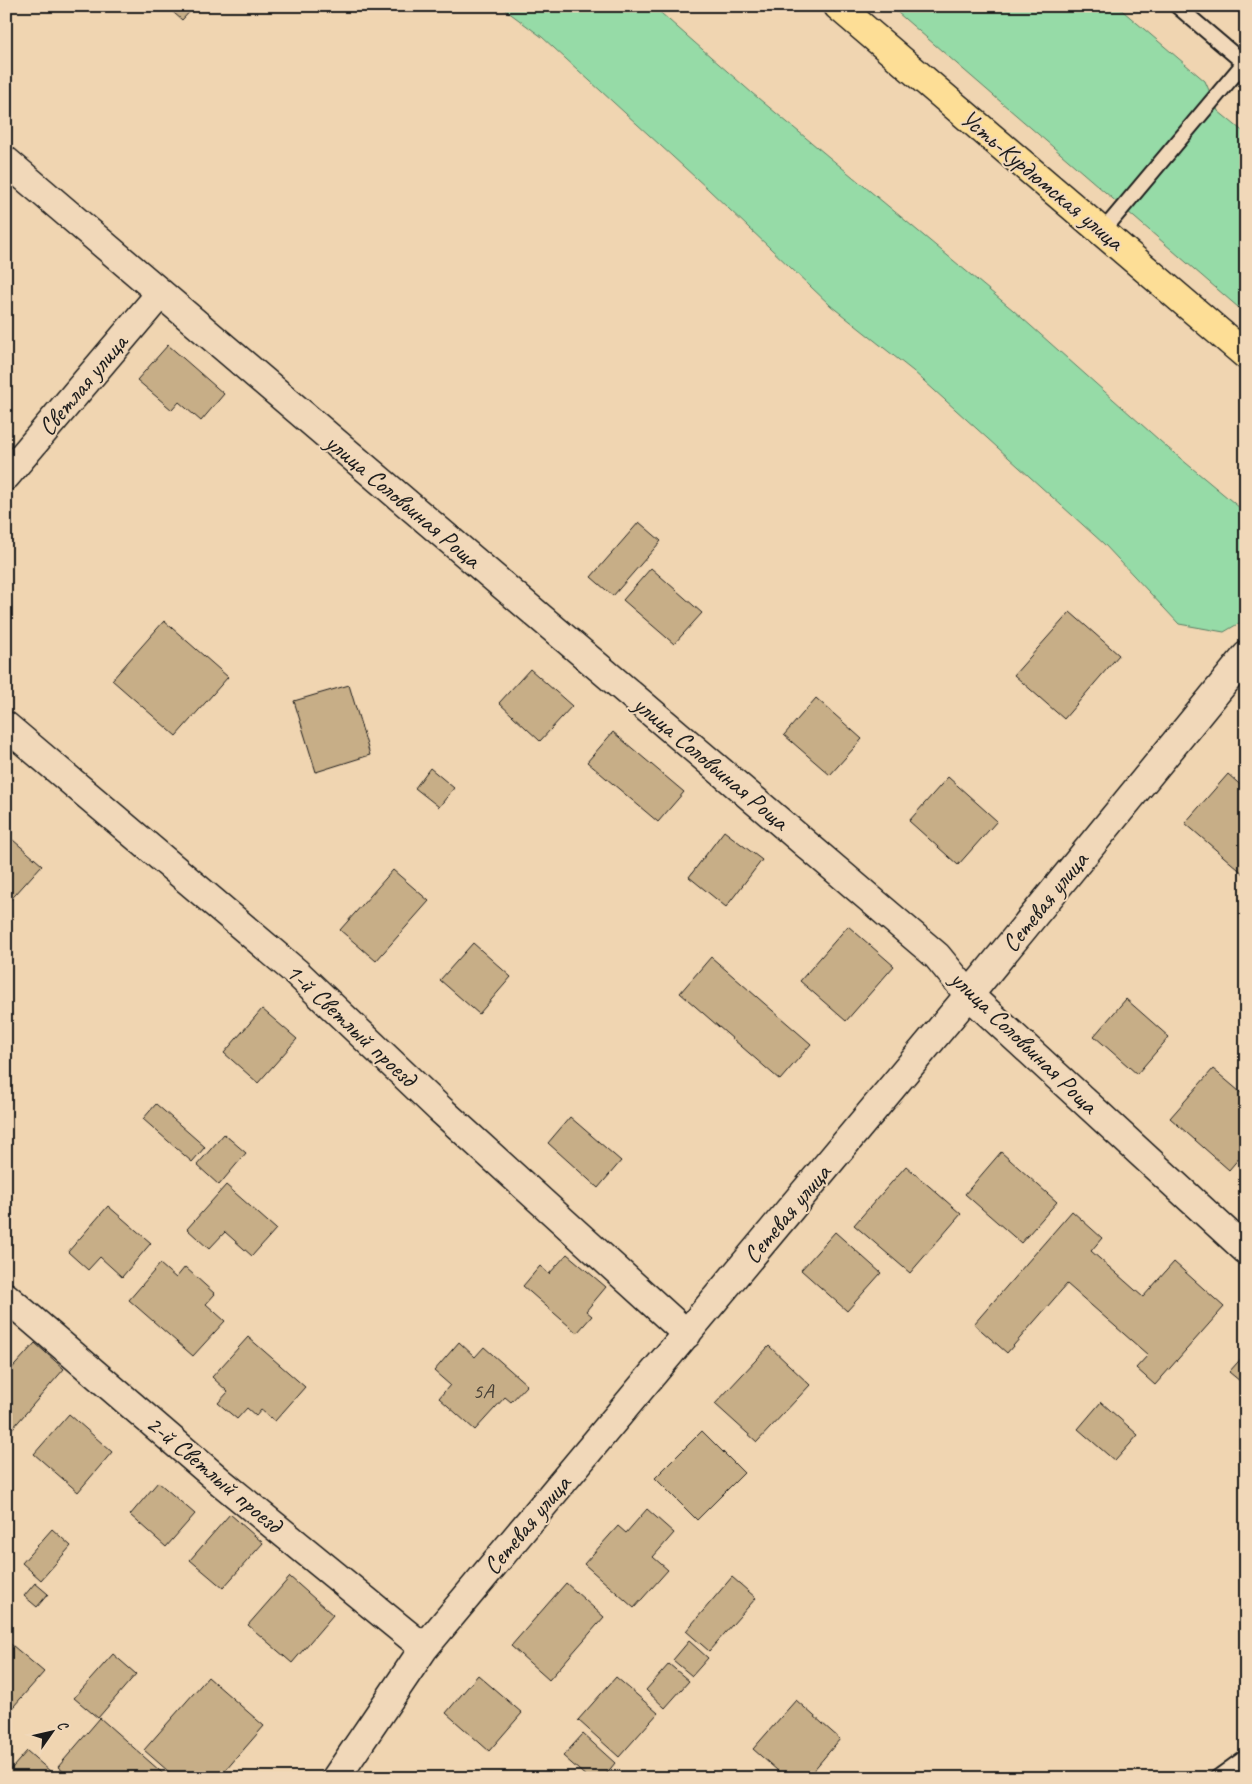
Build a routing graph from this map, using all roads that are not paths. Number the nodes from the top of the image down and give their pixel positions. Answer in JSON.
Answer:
{"nodes":[{"id":1,"x":838,"y":6,"type":"edge"},
{"id":2,"x":1177,"y":6,"type":"edge"},
{"id":3,"x":1245,"y":62,"type":"edge"},
{"id":4,"x":6,"y":162,"type":"edge"},
{"id":5,"x":1102,"y":232,"type":"junction"},
{"id":6,"x":160,"y":294,"type":"junction"},
{"id":7,"x":1246,"y":355,"type":"edge"},
{"id":8,"x":6,"y":476,"type":"edge"},
{"id":9,"x":1241,"y":670,"type":"edge"},
{"id":10,"x":6,"y":726,"type":"edge"},
{"id":11,"x":969,"y":995,"type":"junction"},
{"id":12,"x":1246,"y":1250,"type":"edge"},
{"id":13,"x":6,"y":1297,"type":"edge"},
{"id":14,"x":687,"y":1334,"type":"junction"},
{"id":15,"x":424,"y":1648,"type":"junction"},
{"id":16,"x":1246,"y":1757,"type":"edge"},
{"id":17,"x":336,"y":1778,"type":"edge"},
{"id":18,"x":1217,"y":1778,"type":"edge"}],
"edges":[{"from":1,"to":5,"type":"main road","name":"Усть-Курдюмская улица"},
{"from":2,"to":3,"type":"lane"},
{"from":3,"to":5,"type":"lane"},
{"from":4,"to":6,"type":"street","name":"улица Соловьиная Роща"},
{"from":5,"to":7,"type":"main road","name":"Усть-Курдюмская улица"},
{"from":6,"to":8,"type":"street","name":"Светлая улица"},
{"from":6,"to":11,"type":"street","name":"улица Соловьиная Роща"},
{"from":9,"to":11,"type":"street","name":"Сетевая улица"},
{"from":10,"to":14,"type":"street","name":"1-й Светлый проезд"},
{"from":11,"to":12,"type":"street","name":"улица Соловьиная Роща"},
{"from":11,"to":14,"type":"street","name":"Сетевая улица"},
{"from":13,"to":15,"type":"street","name":"2-й Светлый проезд"},
{"from":14,"to":15,"type":"street","name":"Сетевая улица"},
{"from":15,"to":17,"type":"street","name":"Сетевая улица"},
{"from":16,"to":18,"type":"lane"}]}
